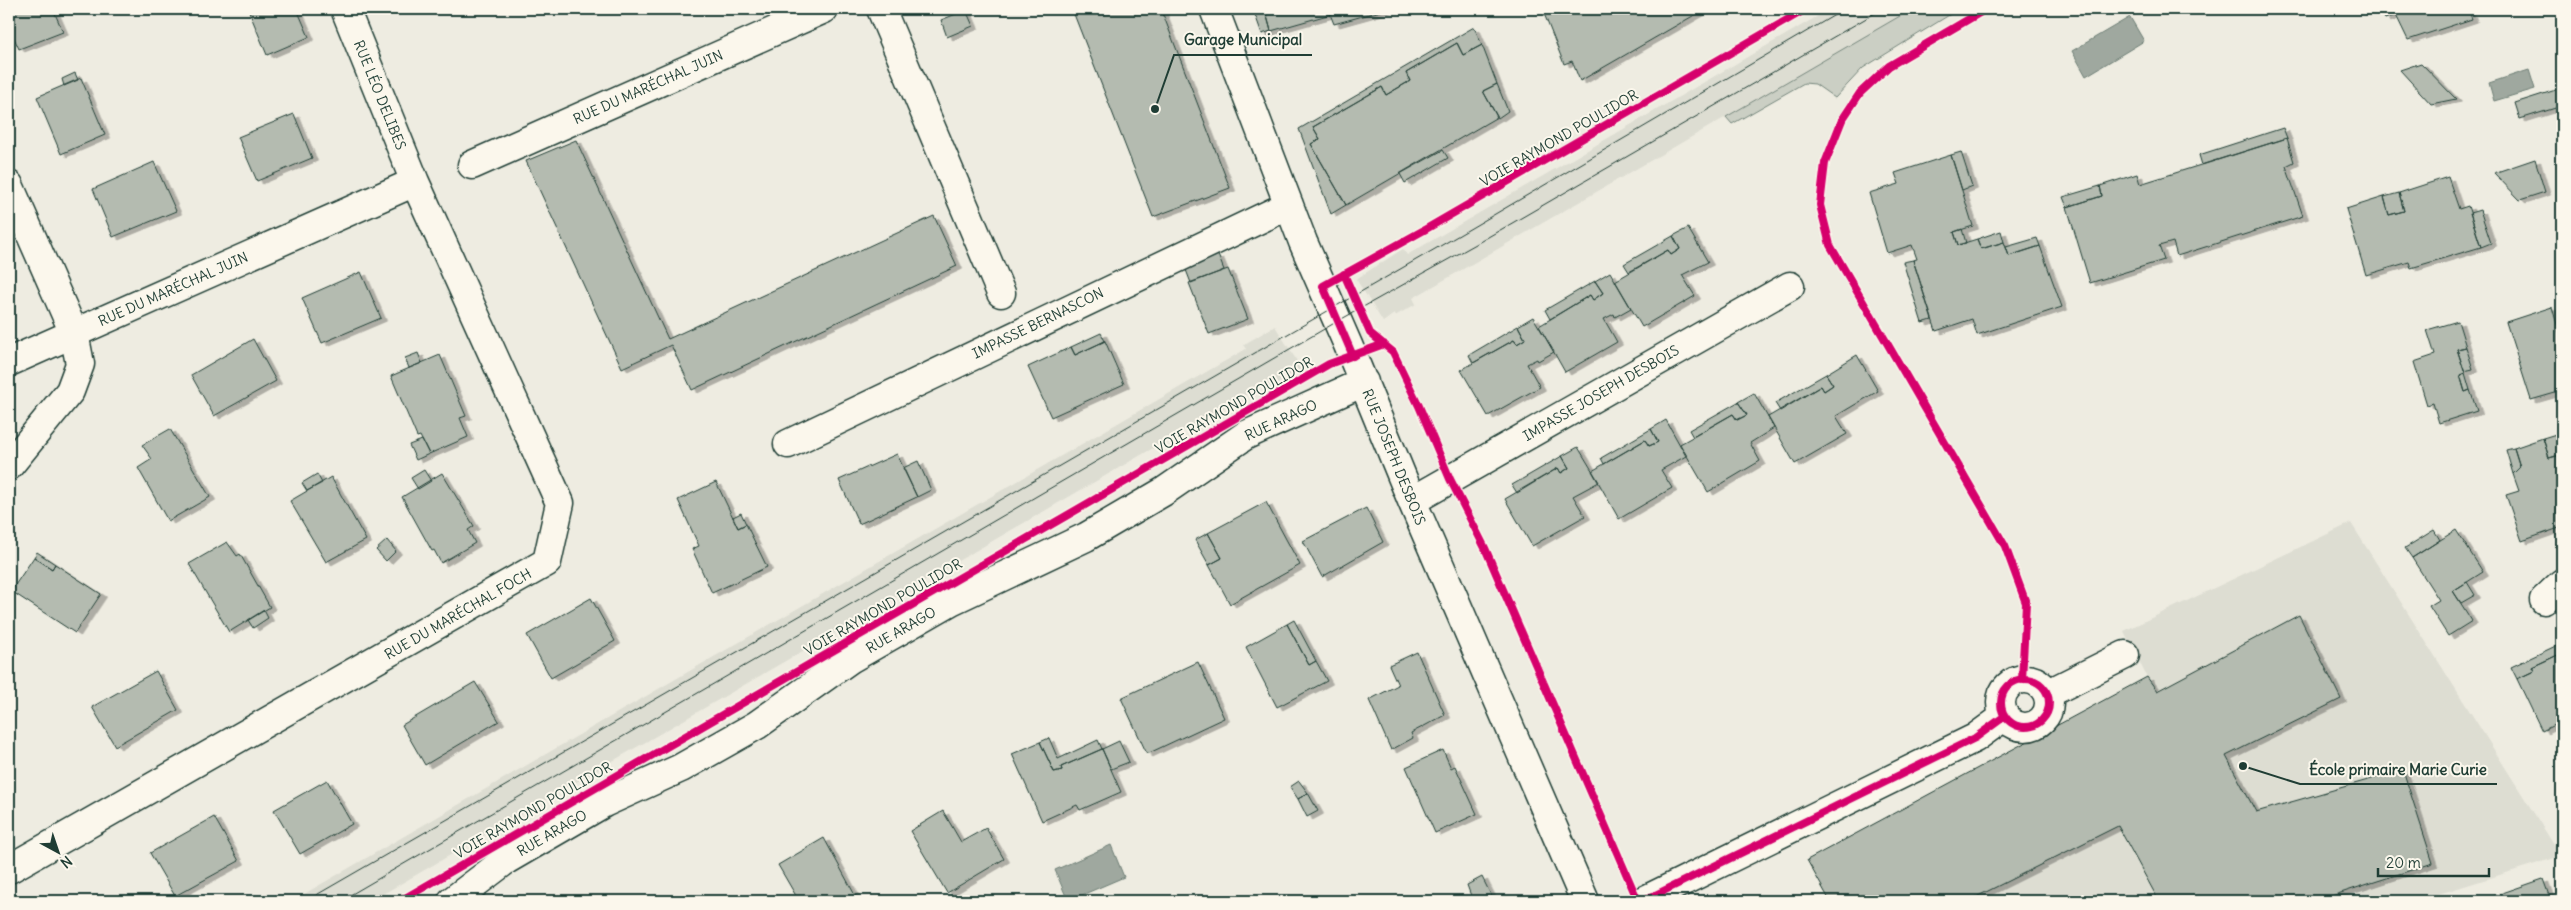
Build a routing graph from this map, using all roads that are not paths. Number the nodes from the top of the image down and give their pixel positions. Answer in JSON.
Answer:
{"nodes":[{"id":1,"x":345,"y":9,"type":"edge"},
{"id":2,"x":824,"y":9,"type":"edge"},
{"id":3,"x":881,"y":9,"type":"edge"},
{"id":4,"x":1214,"y":9,"type":"edge"},
{"id":5,"x":472,"y":165,"type":"dead end"},
{"id":6,"x":415,"y":182,"type":"junction"},
{"id":7,"x":9,"y":185,"type":"edge"},
{"id":8,"x":1289,"y":205,"type":"junction"},
{"id":9,"x":1790,"y":286,"type":"dead end"},
{"id":10,"x":1001,"y":293,"type":"dead end"},
{"id":11,"x":74,"y":333,"type":"junction"},
{"id":12,"x":9,"y":362,"type":"edge"},
{"id":13,"x":1364,"y":382,"type":"junction"},
{"id":14,"x":788,"y":444,"type":"dead end"},
{"id":15,"x":9,"y":466,"type":"edge"},
{"id":16,"x":1412,"y":501,"type":"junction"},
{"id":17,"x":2125,"y":654,"type":"dead end"},
{"id":18,"x":9,"y":869,"type":"edge"},
{"id":19,"x":452,"y":901,"type":"edge"},
{"id":20,"x":1585,"y":901,"type":"edge"},
{"id":21,"x":1643,"y":901,"type":"edge"}],
"edges":[{"from":1,"to":6,"type":"street","name":"RUE LÉO DELIBES"},
{"from":2,"to":5,"type":"street","name":"RUE DU MARÉCHAL JUIN"},
{"from":3,"to":10,"type":"street"},
{"from":4,"to":8,"type":"street","name":"RUE JOSEPH DESBOIS"},
{"from":6,"to":11,"type":"street","name":"RUE DU MARÉCHAL JUIN"},
{"from":6,"to":18,"type":"street","name":"RUE DU MARÉCHAL FOCH"},
{"from":7,"to":11,"type":"street"},
{"from":8,"to":13,"type":"street","name":"RUE JOSEPH DESBOIS"},
{"from":8,"to":14,"type":"street","name":"IMPASSE BERNASCON"},
{"from":9,"to":16,"type":"street","name":"IMPASSE JOSEPH DESBOIS"},
{"from":11,"to":12,"type":"street","name":"RUE DU MARÉCHAL JUIN"},
{"from":11,"to":15,"type":"street"},
{"from":13,"to":16,"type":"street","name":"RUE JOSEPH DESBOIS"},
{"from":13,"to":19,"type":"street","name":"RUE ARAGO"},
{"from":16,"to":20,"type":"street","name":"RUE JOSEPH DESBOIS"},
{"from":17,"to":21,"type":"street"}]}
